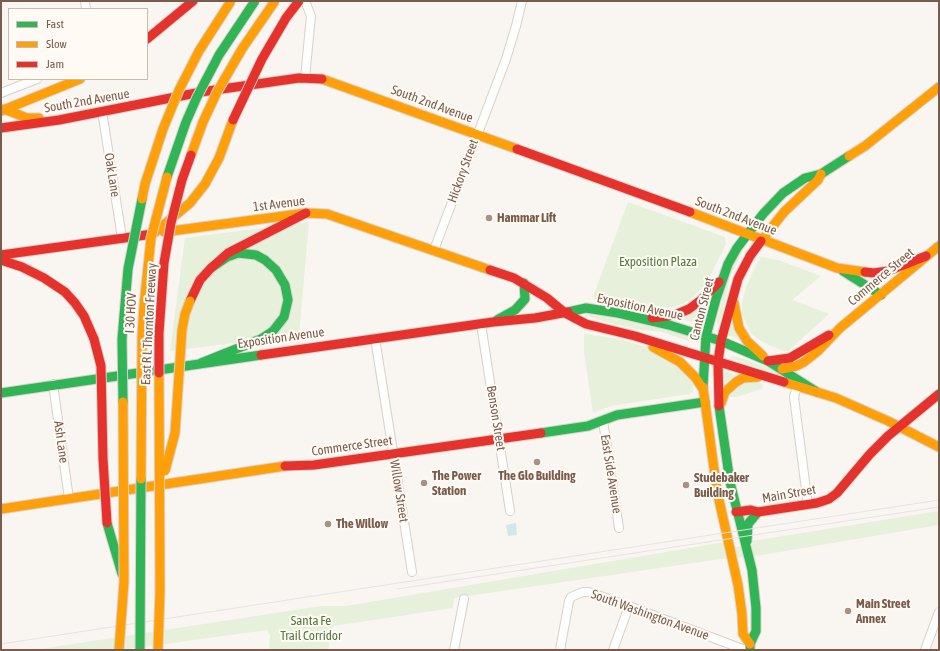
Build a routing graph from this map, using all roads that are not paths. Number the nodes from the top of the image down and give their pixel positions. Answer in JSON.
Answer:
{"nodes":[{"id":1,"x":193,"y":1,"type":"edge"},
{"id":2,"x":231,"y":1,"type":"edge"},
{"id":3,"x":247,"y":1,"type":"edge"},
{"id":4,"x":255,"y":1,"type":"edge"},
{"id":5,"x":275,"y":1,"type":"edge"},
{"id":6,"x":299,"y":1,"type":"edge"},
{"id":7,"x":305,"y":1,"type":"edge"},
{"id":8,"x":522,"y":1,"type":"edge"},
{"id":9,"x":148,"y":38,"type":"edge"},
{"id":10,"x":306,"y":78,"type":"junction"},
{"id":11,"x":34,"y":80,"type":"edge"},
{"id":12,"x":78,"y":80,"type":"edge"},
{"id":13,"x":939,"y":87,"type":"edge"},
{"id":14,"x":1,"y":93,"type":"edge"},
{"id":15,"x":3,"y":110,"type":"edge"},
{"id":16,"x":102,"y":111,"type":"junction"},
{"id":17,"x":59,"y":120,"type":"junction"},
{"id":18,"x":1,"y":128,"type":"edge"},
{"id":19,"x":477,"y":134,"type":"junction"},
{"id":20,"x":821,"y":174,"type":"junction"},
{"id":21,"x":306,"y":213,"type":"junction"},
{"id":22,"x":153,"y":234,"type":"junction"},
{"id":23,"x":746,"y":234,"type":"junction"},
{"id":24,"x":122,"y":238,"type":"junction"},
{"id":25,"x":761,"y":240,"type":"junction"},
{"id":26,"x":939,"y":246,"type":"edge"},
{"id":27,"x":434,"y":250,"type":"junction"},
{"id":28,"x":1,"y":255,"type":"edge"},
{"id":29,"x":926,"y":256,"type":"junction"},
{"id":30,"x":1,"y":260,"type":"edge"},
{"id":31,"x":212,"y":268,"type":"junction"},
{"id":32,"x":837,"y":268,"type":"junction"},
{"id":33,"x":722,"y":278,"type":"junction"},
{"id":34,"x":524,"y":283,"type":"junction"},
{"id":35,"x":880,"y":295,"type":"junction"},
{"id":36,"x":733,"y":298,"type":"junction"},
{"id":37,"x":565,"y":313,"type":"junction"},
{"id":38,"x":642,"y":318,"type":"junction"},
{"id":39,"x":493,"y":322,"type":"junction"},
{"id":40,"x":482,"y":324,"type":"junction"},
{"id":41,"x":840,"y":328,"type":"junction"},
{"id":42,"x":635,"y":336,"type":"junction"},
{"id":43,"x":706,"y":336,"type":"junction"},
{"id":44,"x":375,"y":338,"type":"junction"},
{"id":45,"x":721,"y":341,"type":"junction"},
{"id":46,"x":704,"y":357,"type":"junction"},
{"id":47,"x":768,"y":360,"type":"junction"},
{"id":48,"x":718,"y":362,"type":"junction"},
{"id":49,"x":201,"y":363,"type":"junction"},
{"id":50,"x":782,"y":368,"type":"junction"},
{"id":51,"x":764,"y":376,"type":"junction"},
{"id":52,"x":798,"y":383,"type":"junction"},
{"id":53,"x":52,"y":384,"type":"junction"},
{"id":54,"x":703,"y":389,"type":"junction"},
{"id":55,"x":1,"y":393,"type":"edge"},
{"id":56,"x":939,"y":394,"type":"edge"},
{"id":57,"x":705,"y":402,"type":"junction"},
{"id":58,"x":719,"y":410,"type":"junction"},
{"id":59,"x":603,"y":421,"type":"junction"},
{"id":60,"x":899,"y":427,"type":"junction"},
{"id":61,"x":498,"y":438,"type":"junction"},
{"id":62,"x":927,"y":442,"type":"junction"},
{"id":63,"x":939,"y":448,"type":"edge"},
{"id":64,"x":393,"y":453,"type":"junction"},
{"id":65,"x":939,"y":453,"type":"edge"},
{"id":66,"x":159,"y":492,"type":"junction"},
{"id":67,"x":69,"y":499,"type":"junction"},
{"id":68,"x":808,"y":504,"type":"junction"},
{"id":69,"x":1,"y":509,"type":"edge"},
{"id":70,"x":510,"y":511,"type":"dead end"},
{"id":71,"x":736,"y":512,"type":"junction"},
{"id":72,"x":758,"y":512,"type":"junction"},
{"id":73,"x":619,"y":528,"type":"dead end"},
{"id":74,"x":747,"y":548,"type":"junction"},
{"id":75,"x":412,"y":572,"type":"dead end"},
{"id":76,"x":124,"y":582,"type":"junction"},
{"id":77,"x":464,"y":599,"type":"dead end"},
{"id":78,"x":629,"y":606,"type":"junction"},
{"id":79,"x":939,"y":612,"type":"edge"},
{"id":80,"x":748,"y":648,"type":"edge"},
{"id":81,"x":119,"y":650,"type":"edge"},
{"id":82,"x":133,"y":650,"type":"edge"},
{"id":83,"x":140,"y":650,"type":"edge"},
{"id":84,"x":158,"y":650,"type":"edge"},
{"id":85,"x":454,"y":650,"type":"edge"},
{"id":86,"x":560,"y":650,"type":"edge"},
{"id":87,"x":613,"y":650,"type":"edge"},
{"id":88,"x":925,"y":650,"type":"edge"}],
"edges":[{"from":1,"to":9,"type":"main road"},
{"from":2,"to":76,"type":"main road","name":"East R L Thornton Freeway","bridge":true},
{"from":3,"to":82,"type":"main road","name":"I 30 HOV"},
{"from":4,"to":83,"type":"main road","name":"I 30 HOV","bridge":true},
{"from":5,"to":66,"type":"main road","name":"East R L Thornton Freeway","bridge":true},
{"from":6,"to":22,"type":"main road","bridge":true},
{"from":7,"to":10,"type":"street"},
{"from":8,"to":19,"type":"street","name":"Hickory Street"},
{"from":10,"to":16,"type":"main road","name":"South 2nd Avenue"},
{"from":10,"to":19,"type":"main road","name":"South 2nd Avenue"},
{"from":11,"to":14,"type":"street"},
{"from":12,"to":15,"type":"main road"},
{"from":13,"to":20,"type":"main road","name":"Canton Street"},
{"from":15,"to":17,"type":"main road"},
{"from":16,"to":17,"type":"main road","name":"South 2nd Avenue"},
{"from":16,"to":24,"type":"street","name":"Oak Lane"},
{"from":17,"to":18,"type":"main road","name":"South 2nd Avenue"},
{"from":19,"to":23,"type":"main road","name":"South 2nd Avenue"},
{"from":19,"to":27,"type":"street","name":"Hickory Street"},
{"from":20,"to":23,"type":"main road","name":"Canton Street"},
{"from":20,"to":25,"type":"main road","name":"Canton Street"},
{"from":21,"to":22,"type":"main road","name":"1st Avenue"},
{"from":21,"to":27,"type":"main road","name":"1st Avenue"},
{"from":21,"to":31,"type":"main road"},
{"from":22,"to":24,"type":"main road","name":"1st Avenue"},
{"from":23,"to":25,"type":"main road","name":"South 2nd Avenue"},
{"from":23,"to":33,"type":"main road","name":"Canton Street"},
{"from":24,"to":28,"type":"main road","name":"1st Avenue"},
{"from":25,"to":32,"type":"main road","name":"South 2nd Avenue"},
{"from":25,"to":36,"type":"main road","name":"Canton Street"},
{"from":26,"to":29,"type":"main road","name":"Commerce Street"},
{"from":27,"to":34,"type":"main road","name":"1st Avenue"},
{"from":29,"to":32,"type":"main road","name":"South 2nd Avenue"},
{"from":29,"to":35,"type":"main road","name":"Commerce Street"},
{"from":30,"to":76,"type":"main road","bridge":true},
{"from":31,"to":49,"type":"main road"},
{"from":31,"to":66,"type":"main road","bridge":true},
{"from":32,"to":35,"type":"main road","name":"South 2nd Avenue"},
{"from":33,"to":38,"type":"main road"},
{"from":33,"to":43,"type":"main road","name":"Canton Street"},
{"from":34,"to":37,"type":"main road","name":"1st Avenue"},
{"from":34,"to":39,"type":"main road"},
{"from":35,"to":41,"type":"main road","name":"Commerce Street"},
{"from":36,"to":45,"type":"main road","name":"Canton Street"},
{"from":36,"to":47,"type":"main road"},
{"from":37,"to":38,"type":"main road","name":"Exposition Avenue"},
{"from":37,"to":39,"type":"main road","name":"Exposition Avenue"},
{"from":37,"to":42,"type":"main road","name":"Exposition Avenue"},
{"from":38,"to":43,"type":"main road","name":"Exposition Avenue"},
{"from":39,"to":40,"type":"main road","name":"Exposition Avenue"},
{"from":40,"to":44,"type":"main road","name":"Exposition Avenue"},
{"from":40,"to":61,"type":"street","name":"Benson Street"},
{"from":41,"to":47,"type":"main road","name":"Commerce Street"},
{"from":41,"to":50,"type":"main road","name":"Commerce Street"},
{"from":42,"to":46,"type":"main road","name":"Exposition Avenue"},
{"from":42,"to":54,"type":"main road"},
{"from":43,"to":45,"type":"main road","name":"Exposition Avenue"},
{"from":43,"to":46,"type":"main road","name":"Canton Street"},
{"from":44,"to":49,"type":"main road","name":"Exposition Avenue"},
{"from":44,"to":64,"type":"street","name":"Willow Street"},
{"from":45,"to":47,"type":"main road","name":"Exposition Avenue"},
{"from":45,"to":48,"type":"main road","name":"Canton Street"},
{"from":46,"to":48,"type":"main road","name":"Exposition Avenue"},
{"from":46,"to":54,"type":"main road","name":"Canton Street"},
{"from":47,"to":50,"type":"main road","name":"Exposition Avenue"},
{"from":48,"to":51,"type":"main road","name":"Exposition Avenue"},
{"from":48,"to":58,"type":"main road","name":"Canton Street"},
{"from":49,"to":53,"type":"main road","name":"Exposition Avenue"},
{"from":50,"to":52,"type":"main road","name":"Exposition Avenue"},
{"from":51,"to":52,"type":"main road","name":"Exposition Avenue"},
{"from":51,"to":58,"type":"main road"},
{"from":52,"to":60,"type":"main road","name":"Exposition Avenue"},
{"from":52,"to":68,"type":"street"},
{"from":53,"to":55,"type":"main road","name":"Exposition Avenue"},
{"from":53,"to":67,"type":"street","name":"Ash Lane"},
{"from":54,"to":57,"type":"main road","name":"Canton Street"},
{"from":56,"to":60,"type":"main road","name":"Main Street"},
{"from":57,"to":59,"type":"main road","name":"Commerce Street"},
{"from":57,"to":80,"type":"main road","name":"Canton Street"},
{"from":58,"to":71,"type":"main road","name":"Canton Street"},
{"from":59,"to":61,"type":"main road","name":"Commerce Street"},
{"from":59,"to":73,"type":"street","name":"East Side Avenue"},
{"from":60,"to":62,"type":"main road","name":"Exposition Avenue"},
{"from":60,"to":68,"type":"main road","name":"Main Street"},
{"from":61,"to":64,"type":"main road","name":"Commerce Street"},
{"from":61,"to":70,"type":"street","name":"Benson Street"},
{"from":62,"to":63,"type":"main road"},
{"from":62,"to":65,"type":"main road"},
{"from":64,"to":67,"type":"main road","name":"Commerce Street"},
{"from":64,"to":75,"type":"street","name":"Willow Street"},
{"from":66,"to":84,"type":"main road","name":"East R L Thornton Freeway","bridge":true},
{"from":67,"to":69,"type":"main road","name":"Commerce Street"},
{"from":68,"to":72,"type":"main road","name":"Main Street"},
{"from":71,"to":72,"type":"main road","name":"Main Street"},
{"from":71,"to":74,"type":"main road"},
{"from":72,"to":74,"type":"main road"},
{"from":74,"to":80,"type":"main road"},
{"from":76,"to":81,"type":"main road","name":"East R L Thornton Freeway","bridge":true},
{"from":77,"to":85,"type":"street"},
{"from":78,"to":80,"type":"street","name":"South Washington Avenue"},
{"from":78,"to":86,"type":"street","name":"South Washington Avenue"},
{"from":78,"to":87,"type":"street"},
{"from":79,"to":88,"type":"street"}]}
